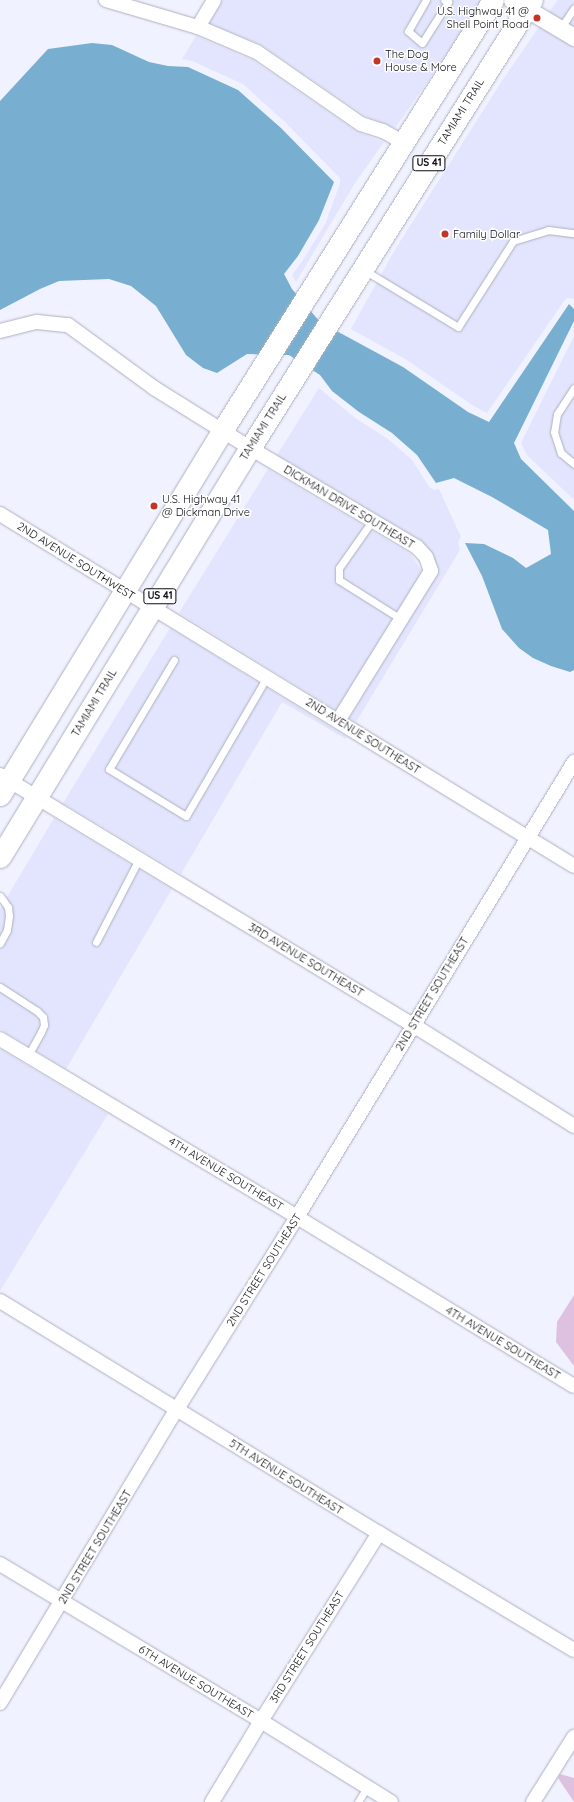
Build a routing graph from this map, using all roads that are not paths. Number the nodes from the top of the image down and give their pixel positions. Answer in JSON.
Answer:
{"nodes":[{"id":1,"x":106,"y":0,"type":"edge"},
{"id":2,"x":214,"y":0,"type":"edge"},
{"id":3,"x":426,"y":0,"type":"edge"},
{"id":4,"x":444,"y":0,"type":"edge"},
{"id":5,"x":493,"y":0,"type":"edge"},
{"id":6,"x":523,"y":3,"type":"edge"},
{"id":7,"x":574,"y":8,"type":"edge"},
{"id":8,"x":198,"y":27,"type":"junction"},
{"id":9,"x":567,"y":33,"type":"edge"},
{"id":10,"x":403,"y":142,"type":"junction"},
{"id":11,"x":574,"y":233,"type":"edge"},
{"id":12,"x":362,"y":269,"type":"junction"},
{"id":13,"x":0,"y":331,"type":"edge"},
{"id":14,"x":574,"y":388,"type":"edge"},
{"id":15,"x":222,"y":431,"type":"junction"},
{"id":16,"x":250,"y":448,"type":"junction"},
{"id":17,"x":574,"y":464,"type":"edge"},
{"id":18,"x":0,"y":514,"type":"edge"},
{"id":19,"x":372,"y":520,"type":"junction"},
{"id":20,"x":125,"y":591,"type":"junction"},
{"id":21,"x":152,"y":607,"type":"junction"},
{"id":22,"x":401,"y":619,"type":"junction"},
{"id":23,"x":174,"y":660,"type":"dead end"},
{"id":24,"x":267,"y":678,"type":"junction"},
{"id":25,"x":338,"y":721,"type":"junction"},
{"id":26,"x":574,"y":762,"type":"edge"},
{"id":27,"x":3,"y":783,"type":"edge"},
{"id":28,"x":37,"y":797,"type":"junction"},
{"id":29,"x":528,"y":838,"type":"junction"},
{"id":30,"x":0,"y":857,"type":"edge"},
{"id":31,"x":140,"y":859,"type":"junction"},
{"id":32,"x":574,"y":866,"type":"edge"},
{"id":33,"x":0,"y":896,"type":"edge"},
{"id":34,"x":96,"y":942,"type":"dead end"},
{"id":35,"x":0,"y":943,"type":"edge"},
{"id":36,"x":0,"y":987,"type":"edge"},
{"id":37,"x":413,"y":1025,"type":"junction"},
{"id":38,"x":0,"y":1039,"type":"edge"},
{"id":39,"x":28,"y":1056,"type":"junction"},
{"id":40,"x":574,"y":1126,"type":"edge"},
{"id":41,"x":297,"y":1217,"type":"junction"},
{"id":42,"x":0,"y":1301,"type":"edge"},
{"id":43,"x":574,"y":1386,"type":"edge"},
{"id":44,"x":177,"y":1410,"type":"junction"},
{"id":45,"x":379,"y":1533,"type":"junction"},
{"id":46,"x":0,"y":1564,"type":"edge"},
{"id":47,"x":62,"y":1602,"type":"junction"},
{"id":48,"x":574,"y":1650,"type":"edge"},
{"id":49,"x":0,"y":1703,"type":"edge"},
{"id":50,"x":261,"y":1721,"type":"junction"},
{"id":51,"x":574,"y":1737,"type":"edge"},
{"id":52,"x":367,"y":1787,"type":"junction"},
{"id":53,"x":212,"y":1802,"type":"edge"},
{"id":54,"x":358,"y":1802,"type":"edge"},
{"id":55,"x":391,"y":1802,"type":"edge"},
{"id":56,"x":533,"y":1802,"type":"edge"}],
"edges":[{"from":1,"to":8,"type":"street"},
{"from":2,"to":8,"type":"street"},
{"from":3,"to":4,"type":"lane"},
{"from":5,"to":10,"type":"main road","number":"US 41"},
{"from":6,"to":9,"type":"street"},
{"from":6,"to":12,"type":"main road","name":"TAMIAMI TRAIL","number":"US 41"},
{"from":7,"to":9,"type":"lane"},
{"from":8,"to":10,"type":"street"},
{"from":10,"to":15,"type":"main road","number":"US 41"},
{"from":11,"to":12,"type":"lane"},
{"from":12,"to":16,"type":"main road","name":"TAMIAMI TRAIL","number":"US 41"},
{"from":13,"to":15,"type":"street","name":"DICKMAN DRIVE SOUTHEAST"},
{"from":14,"to":17,"type":"lane"},
{"from":15,"to":16,"type":"street","name":"DICKMAN DRIVE SOUTHEAST"},
{"from":15,"to":20,"type":"main road","number":"US 41"},
{"from":16,"to":19,"type":"street","name":"DICKMAN DRIVE SOUTHEAST"},
{"from":16,"to":21,"type":"main road","name":"TAMIAMI TRAIL","number":"US 41"},
{"from":18,"to":20,"type":"street","name":"2ND AVENUE SOUTHWEST"},
{"from":19,"to":22,"type":"street","name":"DICKMAN DRIVE SOUTHEAST"},
{"from":19,"to":22,"type":"lane"},
{"from":20,"to":21,"type":"street","name":"2ND AVENUE SOUTHWEST"},
{"from":20,"to":27,"type":"main road","number":"US 41"},
{"from":21,"to":24,"type":"street","name":"2ND AVENUE SOUTHEAST"},
{"from":21,"to":28,"type":"main road","name":"TAMIAMI TRAIL","number":"US 41"},
{"from":22,"to":25,"type":"street","name":"DICKMAN DRIVE SOUTHEAST"},
{"from":23,"to":24,"type":"lane"},
{"from":24,"to":25,"type":"street","name":"2ND AVENUE SOUTHEAST"},
{"from":25,"to":29,"type":"street","name":"2ND AVENUE SOUTHEAST"},
{"from":26,"to":29,"type":"street","name":"2ND STREET SOUTHEAST"},
{"from":27,"to":28,"type":"street","name":"3RD AVENUE SOUTHEAST"},
{"from":28,"to":30,"type":"main road","name":"TAMIAMI TRAIL","number":"US 41"},
{"from":28,"to":31,"type":"street","name":"3RD AVENUE SOUTHEAST"},
{"from":29,"to":32,"type":"street","name":"2ND AVENUE SOUTHEAST"},
{"from":29,"to":37,"type":"street","name":"2ND STREET SOUTHEAST"},
{"from":31,"to":34,"type":"lane"},
{"from":31,"to":37,"type":"street","name":"3RD AVENUE SOUTHEAST"},
{"from":33,"to":35,"type":"lane"},
{"from":36,"to":39,"type":"lane"},
{"from":37,"to":40,"type":"street","name":"3RD AVENUE SOUTHEAST"},
{"from":37,"to":41,"type":"street","name":"2ND STREET SOUTHEAST"},
{"from":38,"to":39,"type":"street","name":"4TH AVENUE SOUTHEAST"},
{"from":39,"to":41,"type":"street","name":"4TH AVENUE SOUTHEAST"},
{"from":41,"to":43,"type":"street","name":"4TH AVENUE SOUTHEAST"},
{"from":41,"to":44,"type":"street","name":"2ND STREET SOUTHEAST"},
{"from":42,"to":44,"type":"street","name":"5TH AVENUE SOUTHEAST"},
{"from":44,"to":45,"type":"street","name":"5TH AVENUE SOUTHEAST"},
{"from":44,"to":47,"type":"street","name":"2ND STREET SOUTHEAST"},
{"from":45,"to":48,"type":"street","name":"5TH AVENUE SOUTHEAST"},
{"from":45,"to":50,"type":"street","name":"3RD STREET SOUTHEAST"},
{"from":46,"to":47,"type":"street","name":"6TH AVENUE SOUTHEAST"},
{"from":47,"to":49,"type":"street","name":"2ND STREET SOUTHEAST"},
{"from":47,"to":50,"type":"street","name":"6TH AVENUE SOUTHEAST"},
{"from":50,"to":52,"type":"street","name":"6TH AVENUE SOUTHEAST"},
{"from":50,"to":53,"type":"street","name":"3RD STREET SOUTHEAST"},
{"from":51,"to":56,"type":"street"},
{"from":52,"to":54,"type":"lane"},
{"from":52,"to":55,"type":"street","name":"6TH AVENUE SOUTHEAST"}]}
